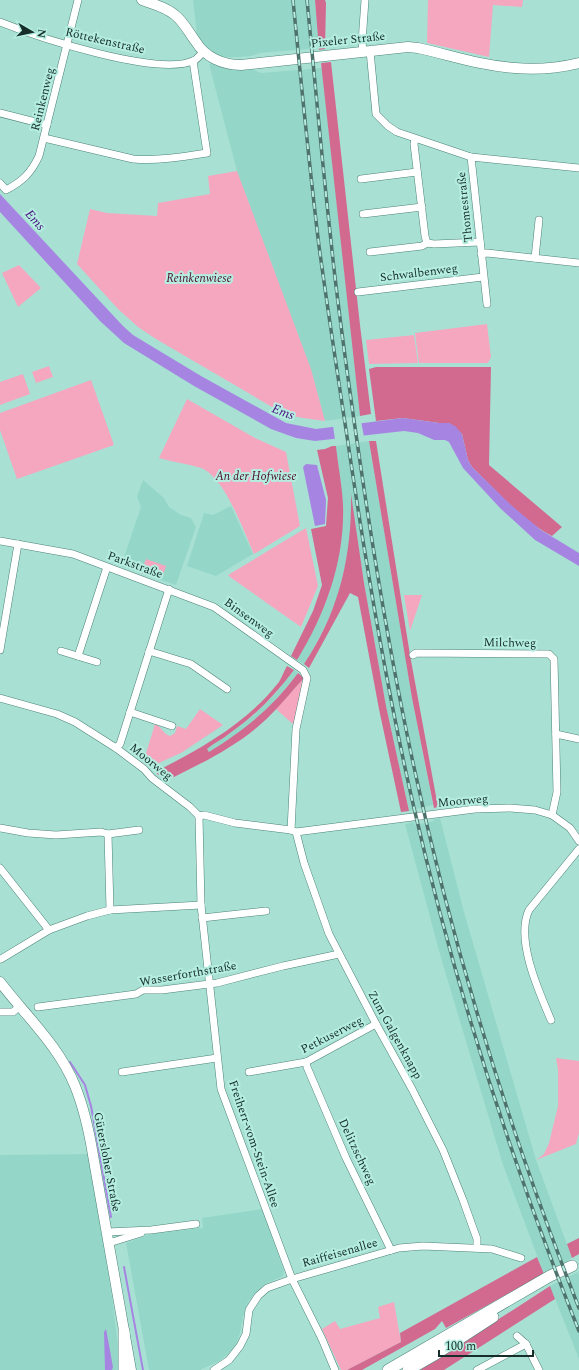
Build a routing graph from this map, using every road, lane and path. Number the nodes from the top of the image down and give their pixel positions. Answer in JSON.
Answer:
{"nodes":[{"id":1,"x":78,"y":0,"type":"edge"},
{"id":2,"x":142,"y":0,"type":"edge"},
{"id":3,"x":365,"y":0,"type":"edge"},
{"id":4,"x":0,"y":22,"type":"edge"},
{"id":5,"x":67,"y":44,"type":"junction"},
{"id":6,"x":367,"y":51,"type":"junction"},
{"id":7,"x":204,"y":52,"type":"junction"},
{"id":8,"x":193,"y":61,"type":"junction"},
{"id":9,"x":579,"y":63,"type":"edge"},
{"id":10,"x":0,"y":113,"type":"edge"},
{"id":11,"x":48,"y":125,"type":"junction"},
{"id":12,"x":44,"y":138,"type":"junction"},
{"id":13,"x":415,"y":139,"type":"junction"},
{"id":14,"x":471,"y":157,"type":"junction"},
{"id":15,"x":579,"y":168,"type":"edge"},
{"id":16,"x":417,"y":172,"type":"junction"},
{"id":17,"x":361,"y":179,"type":"dead end"},
{"id":18,"x":0,"y":183,"type":"edge"},
{"id":19,"x":422,"y":207,"type":"junction"},
{"id":20,"x":363,"y":214,"type":"dead end"},
{"id":21,"x":539,"y":220,"type":"dead end"},
{"id":22,"x":480,"y":242,"type":"junction"},
{"id":23,"x":427,"y":243,"type":"junction"},
{"id":24,"x":370,"y":252,"type":"dead end"},
{"id":25,"x":481,"y":254,"type":"junction"},
{"id":26,"x":535,"y":258,"type":"junction"},
{"id":27,"x":579,"y":263,"type":"edge"},
{"id":28,"x":483,"y":277,"type":"junction"},
{"id":29,"x":358,"y":292,"type":"dead end"},
{"id":30,"x":487,"y":304,"type":"dead end"},
{"id":31,"x":0,"y":541,"type":"edge"},
{"id":32,"x":18,"y":544,"type":"junction"},
{"id":33,"x":106,"y":567,"type":"junction"},
{"id":34,"x":169,"y":589,"type":"junction"},
{"id":35,"x":0,"y":650,"type":"edge"},
{"id":36,"x":61,"y":650,"type":"dead end"},
{"id":37,"x":149,"y":651,"type":"junction"},
{"id":38,"x":413,"y":655,"type":"dead end"},
{"id":39,"x":78,"y":656,"type":"junction"},
{"id":40,"x":97,"y":662,"type":"dead end"},
{"id":41,"x":227,"y":689,"type":"dead end"},
{"id":42,"x":0,"y":698,"type":"edge"},
{"id":43,"x":130,"y":712,"type":"junction"},
{"id":44,"x":172,"y":726,"type":"dead end"},
{"id":45,"x":556,"y":734,"type":"junction"},
{"id":46,"x":579,"y":739,"type":"edge"},
{"id":47,"x":116,"y":748,"type":"junction"},
{"id":48,"x":552,"y":815,"type":"junction"},
{"id":49,"x":199,"y":816,"type":"junction"},
{"id":50,"x":0,"y":828,"type":"edge"},
{"id":51,"x":139,"y":830,"type":"dead end"},
{"id":52,"x":293,"y":831,"type":"junction"},
{"id":53,"x":108,"y":834,"type":"junction"},
{"id":54,"x":579,"y":841,"type":"edge"},
{"id":55,"x":579,"y":849,"type":"edge"},
{"id":56,"x":0,"y":868,"type":"edge"},
{"id":57,"x":201,"y":905,"type":"junction"},
{"id":58,"x":110,"y":910,"type":"junction"},
{"id":59,"x":266,"y":911,"type":"dead end"},
{"id":60,"x":202,"y":918,"type":"junction"},
{"id":61,"x":49,"y":930,"type":"junction"},
{"id":62,"x":339,"y":954,"type":"junction"},
{"id":63,"x":1,"y":959,"type":"edge"},
{"id":64,"x":0,"y":982,"type":"edge"},
{"id":65,"x":209,"y":984,"type":"junction"},
{"id":66,"x":20,"y":1006,"type":"junction"},
{"id":67,"x":38,"y":1007,"type":"dead end"},
{"id":68,"x":0,"y":1012,"type":"edge"},
{"id":69,"x":551,"y":1020,"type":"dead end"},
{"id":70,"x":376,"y":1024,"type":"junction"},
{"id":71,"x":217,"y":1058,"type":"junction"},
{"id":72,"x":306,"y":1062,"type":"junction"},
{"id":73,"x":122,"y":1072,"type":"dead end"},
{"id":74,"x":250,"y":1072,"type":"dead end"},
{"id":75,"x":196,"y":1224,"type":"dead end"},
{"id":76,"x":151,"y":1230,"type":"junction"},
{"id":77,"x":107,"y":1232,"type":"junction"},
{"id":78,"x":109,"y":1243,"type":"junction"},
{"id":79,"x":477,"y":1248,"type":"junction"},
{"id":80,"x":391,"y":1250,"type":"junction"},
{"id":81,"x":521,"y":1258,"type":"dead end"},
{"id":82,"x":292,"y":1279,"type":"junction"},
{"id":83,"x":124,"y":1331,"type":"junction"},
{"id":84,"x":517,"y":1336,"type":"dead end"},
{"id":85,"x":526,"y":1344,"type":"junction"},
{"id":86,"x":124,"y":1370,"type":"edge"},
{"id":87,"x":131,"y":1370,"type":"edge"},
{"id":88,"x":214,"y":1370,"type":"edge"},
{"id":89,"x":335,"y":1370,"type":"edge"},
{"id":90,"x":388,"y":1370,"type":"edge"},
{"id":91,"x":408,"y":1370,"type":"edge"},
{"id":92,"x":477,"y":1370,"type":"edge"},
{"id":93,"x":539,"y":1370,"type":"edge"}],
"edges":[{"from":1,"to":5,"type":"street","name":"Reinkenweg"},
{"from":2,"to":7,"type":"main road","name":"Pixeler Straße"},
{"from":3,"to":6,"type":"street"},
{"from":4,"to":5,"type":"street","name":"Röttekenstraße"},
{"from":5,"to":8,"type":"street","name":"Röttekenstraße"},
{"from":5,"to":11,"type":"street","name":"Reinkenweg"},
{"from":6,"to":7,"type":"main road","name":"Pixeler Straße"},
{"from":6,"to":9,"type":"main road","name":"Pixeler Straße"},
{"from":6,"to":13,"type":"street"},
{"from":7,"to":8,"type":"street"},
{"from":8,"to":12,"type":"street"},
{"from":10,"to":11,"type":"street"},
{"from":11,"to":12,"type":"street","name":"Reinkenweg"},
{"from":12,"to":18,"type":"street","name":"Reinkenweg"},
{"from":13,"to":14,"type":"street"},
{"from":13,"to":16,"type":"street"},
{"from":14,"to":15,"type":"street"},
{"from":14,"to":22,"type":"street","name":"Thomestraße"},
{"from":16,"to":17,"type":"street"},
{"from":16,"to":19,"type":"street"},
{"from":19,"to":20,"type":"street"},
{"from":19,"to":23,"type":"street"},
{"from":21,"to":26,"type":"street"},
{"from":22,"to":23,"type":"street"},
{"from":22,"to":25,"type":"street","name":"Thomestraße"},
{"from":23,"to":24,"type":"street"},
{"from":25,"to":26,"type":"street","name":"Thomestraße"},
{"from":25,"to":28,"type":"street","name":"Thomestraße"},
{"from":26,"to":27,"type":"street","name":"Thomestraße"},
{"from":28,"to":29,"type":"street","name":"Schwalbenweg"},
{"from":28,"to":30,"type":"street","name":"Thomestraße"},
{"from":31,"to":32,"type":"street","name":"Parkstraße"},
{"from":32,"to":33,"type":"street","name":"Parkstraße"},
{"from":32,"to":35,"type":"street"},
{"from":33,"to":34,"type":"street","name":"Parkstraße"},
{"from":33,"to":39,"type":"street"},
{"from":34,"to":37,"type":"street","name":"Parkstraße"},
{"from":34,"to":52,"type":"street","name":"Binsenweg"},
{"from":36,"to":39,"type":"street"},
{"from":37,"to":41,"type":"street"},
{"from":37,"to":43,"type":"street","name":"Parkstraße"},
{"from":38,"to":45,"type":"street","name":"Milchweg"},
{"from":39,"to":40,"type":"street"},
{"from":42,"to":47,"type":"street","name":"Moorweg"},
{"from":43,"to":44,"type":"street"},
{"from":43,"to":47,"type":"street","name":"Parkstraße"},
{"from":45,"to":46,"type":"street"},
{"from":45,"to":48,"type":"street","name":"Milchweg"},
{"from":47,"to":49,"type":"street","name":"Moorweg"},
{"from":48,"to":52,"type":"street","name":"Moorweg"},
{"from":48,"to":54,"type":"street","name":"Moorweg"},
{"from":49,"to":52,"type":"street","name":"Moorweg"},
{"from":49,"to":57,"type":"street","name":"Freiherr-vom-Stein-Allee"},
{"from":50,"to":53,"type":"street"},
{"from":51,"to":53,"type":"street"},
{"from":52,"to":62,"type":"street","name":"Zum Galgenknapp"},
{"from":53,"to":58,"type":"street"},
{"from":55,"to":69,"type":"street"},
{"from":56,"to":61,"type":"street"},
{"from":57,"to":58,"type":"street"},
{"from":57,"to":60,"type":"street","name":"Freiherr-vom-Stein-Allee"},
{"from":58,"to":61,"type":"street"},
{"from":59,"to":60,"type":"street"},
{"from":60,"to":65,"type":"street","name":"Freiherr-vom-Stein-Allee"},
{"from":61,"to":63,"type":"street"},
{"from":62,"to":65,"type":"street","name":"Wasserforthstraße"},
{"from":62,"to":70,"type":"street","name":"Zum Galgenknapp"},
{"from":64,"to":66,"type":"main road","name":"Gütersloher Straße"},
{"from":65,"to":67,"type":"street","name":"Wasserforthstraße"},
{"from":65,"to":71,"type":"street","name":"Freiherr-vom-Stein-Allee"},
{"from":66,"to":68,"type":"street"},
{"from":66,"to":77,"type":"main road","name":"Gütersloher Straße"},
{"from":70,"to":72,"type":"street","name":"Petkuserweg"},
{"from":70,"to":79,"type":"street","name":"Zum Galgenknapp"},
{"from":71,"to":73,"type":"street"},
{"from":71,"to":82,"type":"street","name":"Freiherr-vom-Stein-Allee"},
{"from":72,"to":74,"type":"street","name":"Petkuserweg"},
{"from":72,"to":80,"type":"street","name":"Delitzschweg"},
{"from":75,"to":76,"type":"street"},
{"from":76,"to":77,"type":"street"},
{"from":76,"to":78,"type":"street"},
{"from":77,"to":78,"type":"main road","name":"Gütersloher Straße"},
{"from":78,"to":83,"type":"main road","name":"Gütersloher Straße"},
{"from":79,"to":80,"type":"street","name":"Raiffeisenallee"},
{"from":79,"to":81,"type":"street","name":"Raiffeisenallee"},
{"from":80,"to":82,"type":"street","name":"Raiffeisenallee"},
{"from":82,"to":88,"type":"street","name":"Raiffeisenallee"},
{"from":82,"to":89,"type":"street","name":"Freiherr-vom-Stein-Allee"},
{"from":83,"to":86,"type":"highway"},
{"from":83,"to":87,"type":"main road","name":"Gütersloher Straße"},
{"from":84,"to":85,"type":"street"},
{"from":85,"to":92,"type":"street"},
{"from":85,"to":93,"type":"street"},
{"from":90,"to":91,"type":"highway"}]}
